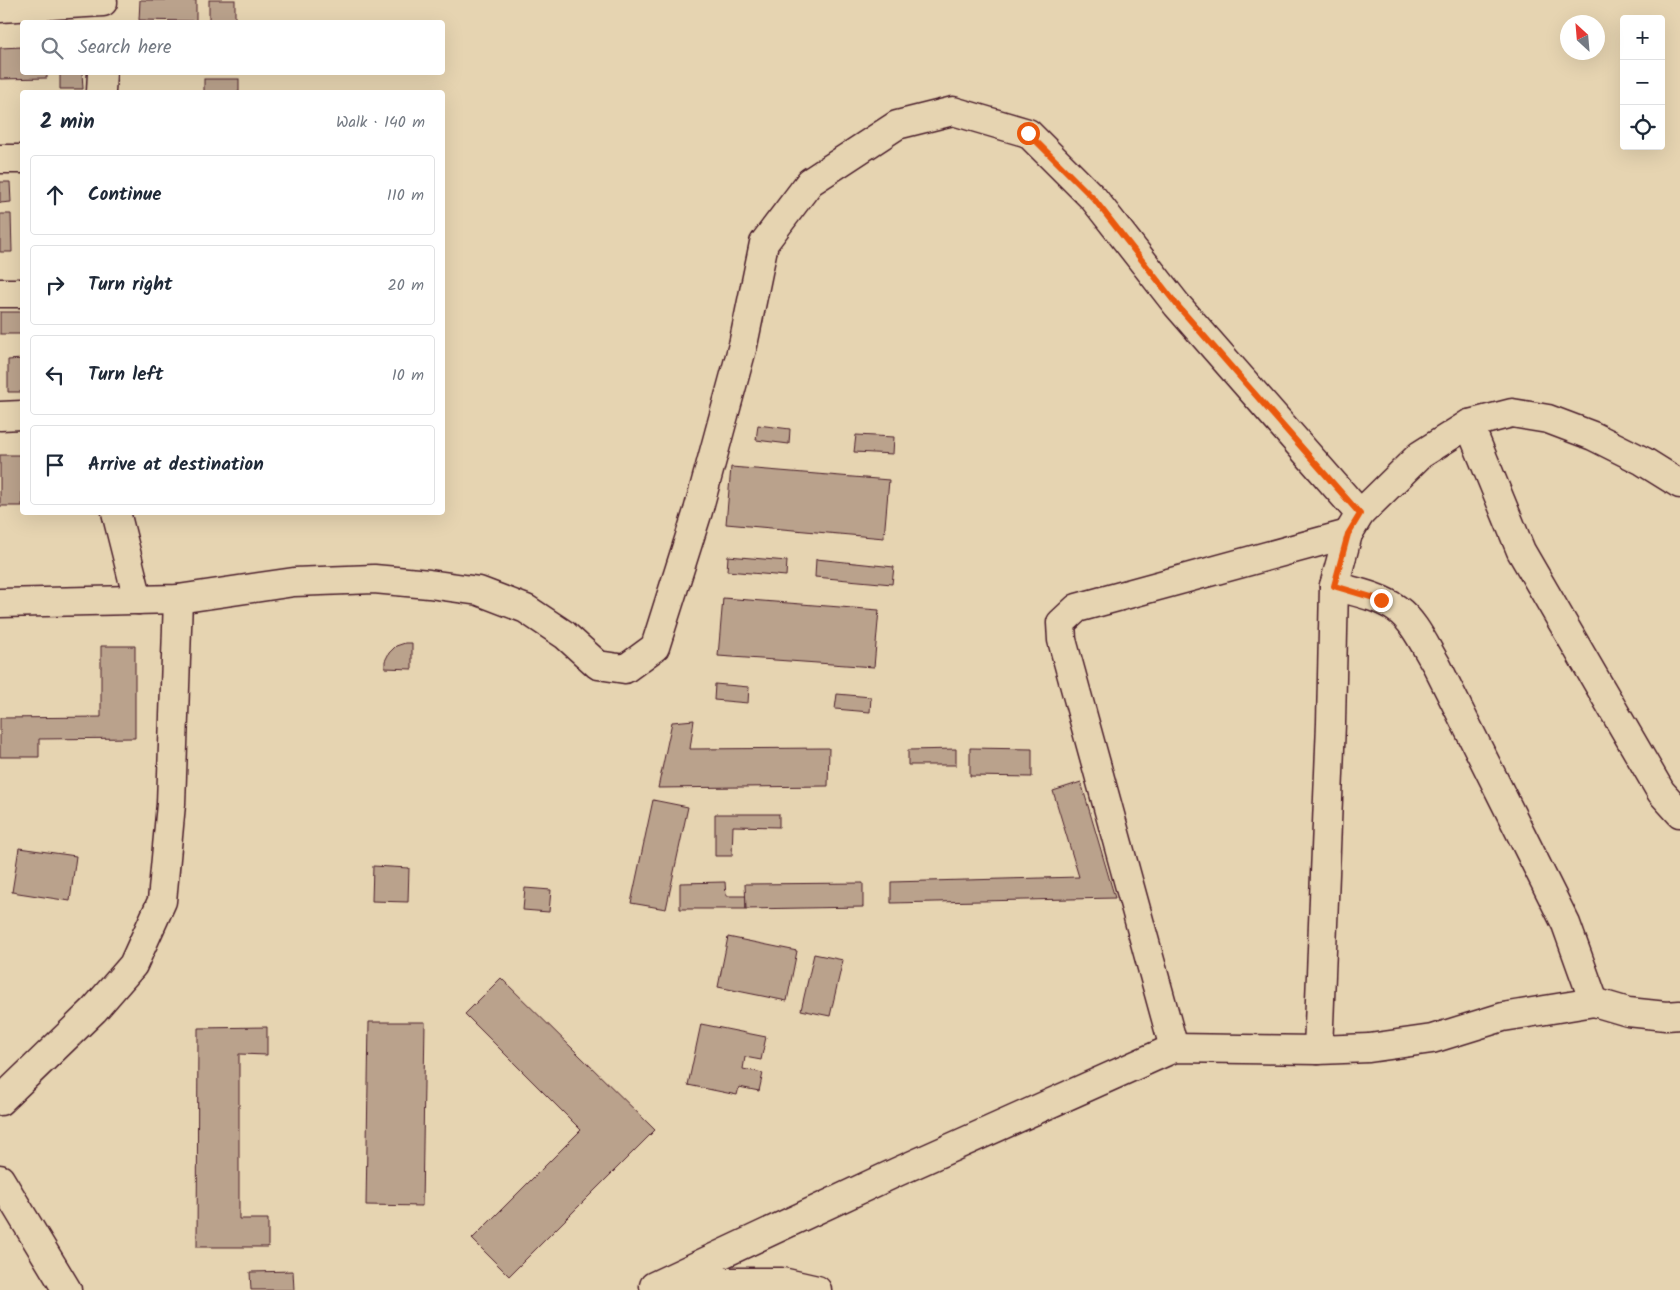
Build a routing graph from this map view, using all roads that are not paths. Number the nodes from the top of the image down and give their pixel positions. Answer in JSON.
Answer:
{"nodes":[{"id":1,"x":0,"y":8,"type":"edge"},
{"id":2,"x":103,"y":8,"type":"edge"},
{"id":3,"x":102,"y":75,"type":"edge"},
{"id":4,"x":101,"y":90,"type":"edge"},
{"id":5,"x":20,"y":158,"type":"edge"},
{"id":6,"x":0,"y":159,"type":"edge"},
{"id":7,"x":0,"y":293,"type":"edge"},
{"id":8,"x":20,"y":293,"type":"edge"},
{"id":9,"x":20,"y":415,"type":"edge"},
{"id":10,"x":0,"y":416,"type":"edge"},
{"id":11,"x":1469,"y":424,"type":"junction"},
{"id":12,"x":1680,"y":484,"type":"edge"},
{"id":13,"x":117,"y":515,"type":"edge"},
{"id":14,"x":1354,"y":524,"type":"junction"},
{"id":15,"x":1334,"y":586,"type":"junction"},
{"id":16,"x":178,"y":599,"type":"junction"},
{"id":17,"x":138,"y":600,"type":"junction"},
{"id":18,"x":0,"y":603,"type":"edge"},
{"id":19,"x":1680,"y":813,"type":"edge"},
{"id":20,"x":1594,"y":1002,"type":"junction"},
{"id":21,"x":1680,"y":1015,"type":"edge"},
{"id":22,"x":1174,"y":1048,"type":"junction"},
{"id":23,"x":1318,"y":1050,"type":"junction"},
{"id":24,"x":0,"y":1101,"type":"edge"},
{"id":25,"x":0,"y":1179,"type":"edge"},
{"id":26,"x":650,"y":1288,"type":"edge"},
{"id":27,"x":67,"y":1290,"type":"edge"},
{"id":28,"x":817,"y":1290,"type":"edge"}],
"edges":[{"from":1,"to":2,"type":"street"},
{"from":3,"to":4,"type":"street"},
{"from":5,"to":6,"type":"street"},
{"from":7,"to":8,"type":"street"},
{"from":9,"to":10,"type":"street"},
{"from":11,"to":12,"type":"street"},
{"from":11,"to":14,"type":"street"},
{"from":11,"to":19,"type":"street"},
{"from":13,"to":17,"type":"street"},
{"from":14,"to":15,"type":"street"},
{"from":14,"to":16,"type":"street"},
{"from":14,"to":22,"type":"street"},
{"from":15,"to":20,"type":"street"},
{"from":15,"to":23,"type":"street"},
{"from":16,"to":17,"type":"street"},
{"from":16,"to":24,"type":"street"},
{"from":17,"to":18,"type":"street"},
{"from":20,"to":21,"type":"street"},
{"from":20,"to":23,"type":"street"},
{"from":22,"to":23,"type":"street"},
{"from":22,"to":26,"type":"street"},
{"from":25,"to":27,"type":"street"},
{"from":26,"to":28,"type":"street"}]}
